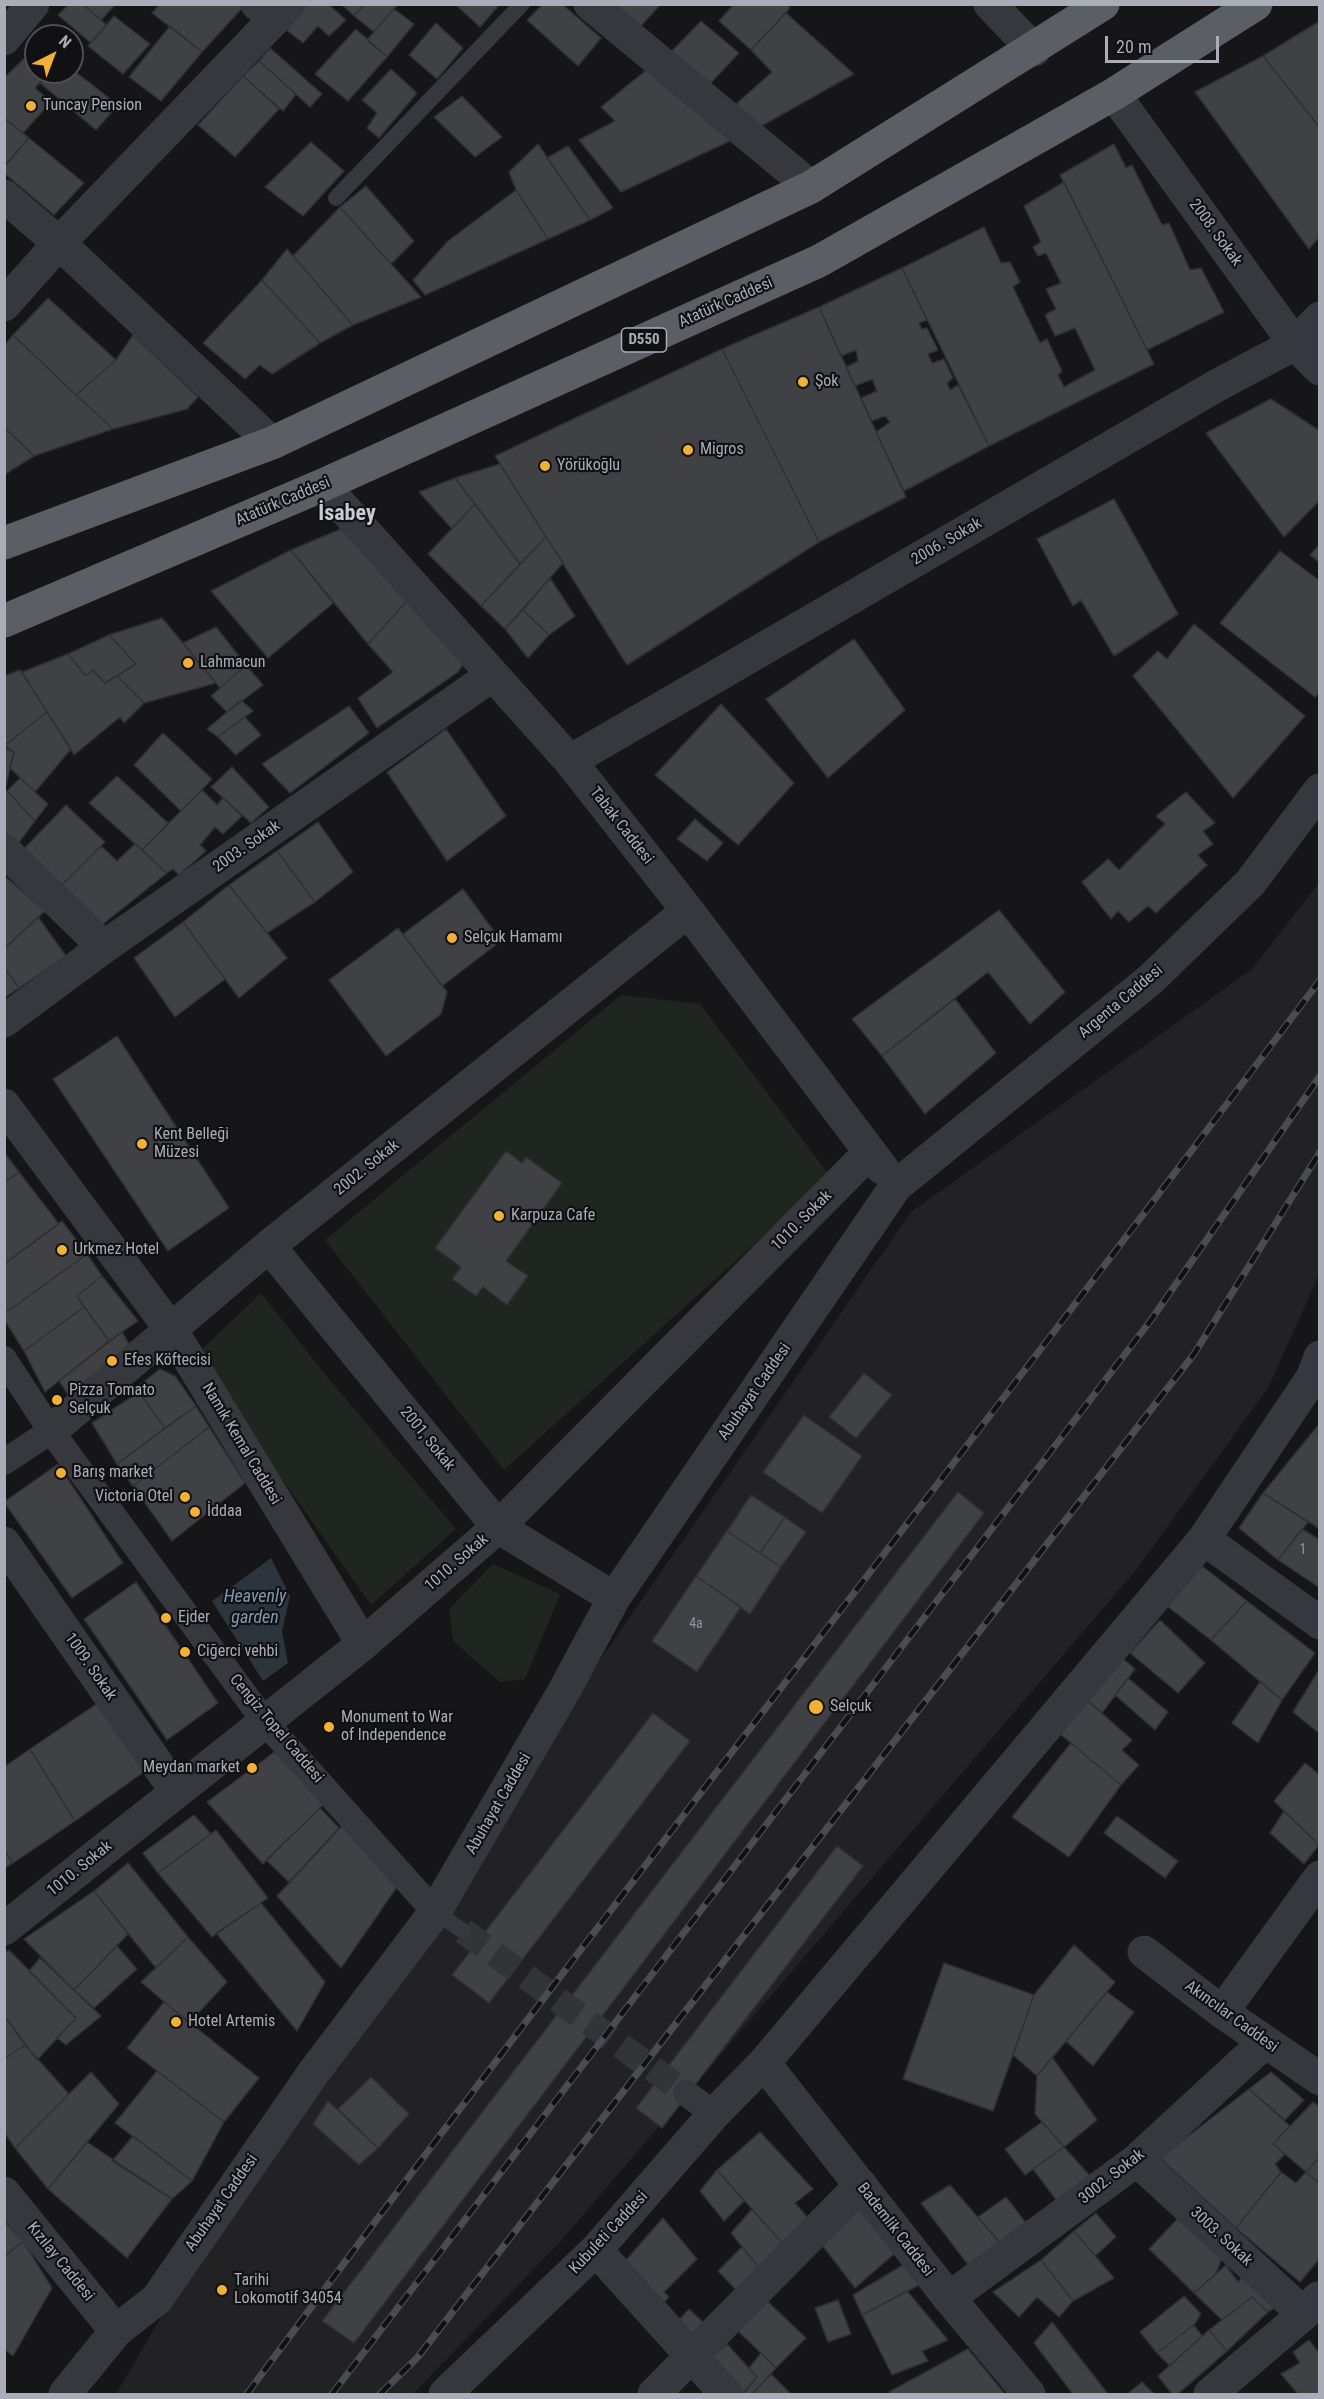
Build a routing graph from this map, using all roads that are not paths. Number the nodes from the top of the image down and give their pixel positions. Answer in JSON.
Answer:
{"nodes":[{"id":1,"x":33,"y":4,"type":"edge"},
{"id":2,"x":522,"y":4,"type":"edge"},
{"id":3,"x":590,"y":4,"type":"edge"},
{"id":4,"x":990,"y":4,"type":"edge"},
{"id":5,"x":1103,"y":4,"type":"edge"},
{"id":6,"x":1256,"y":4,"type":"edge"},
{"id":7,"x":274,"y":9,"type":"edge"},
{"id":8,"x":4,"y":39,"type":"edge"},
{"id":9,"x":1034,"y":50,"type":"junction"},
{"id":10,"x":1114,"y":94,"type":"junction"},
{"id":11,"x":811,"y":188,"type":"junction"},
{"id":12,"x":4,"y":196,"type":"edge"},
{"id":13,"x":336,"y":198,"type":"dead end"},
{"id":14,"x":59,"y":243,"type":"junction"},
{"id":15,"x":4,"y":306,"type":"edge"},
{"id":16,"x":1320,"y":318,"type":"edge"},
{"id":17,"x":1295,"y":344,"type":"junction"},
{"id":18,"x":1320,"y":369,"type":"edge"},
{"id":19,"x":272,"y":443,"type":"junction"},
{"id":20,"x":323,"y":484,"type":"junction"},
{"id":21,"x":4,"y":543,"type":"edge"},
{"id":22,"x":4,"y":621,"type":"edge"},
{"id":23,"x":491,"y":676,"type":"junction"},
{"id":24,"x":570,"y":761,"type":"junction"},
{"id":25,"x":1320,"y":790,"type":"edge"},
{"id":26,"x":4,"y":850,"type":"edge"},
{"id":27,"x":688,"y":911,"type":"junction"},
{"id":28,"x":104,"y":947,"type":"junction"},
{"id":29,"x":4,"y":1021,"type":"edge"},
{"id":30,"x":4,"y":1105,"type":"edge"},
{"id":31,"x":870,"y":1152,"type":"junction"},
{"id":32,"x":896,"y":1186,"type":"junction"},
{"id":33,"x":269,"y":1246,"type":"junction"},
{"id":34,"x":172,"y":1331,"type":"junction"},
{"id":35,"x":4,"y":1359,"type":"edge"},
{"id":36,"x":1317,"y":1372,"type":"edge"},
{"id":37,"x":51,"y":1431,"type":"junction"},
{"id":38,"x":4,"y":1461,"type":"edge"},
{"id":39,"x":498,"y":1527,"type":"junction"},
{"id":40,"x":1204,"y":1539,"type":"junction"},
{"id":41,"x":4,"y":1543,"type":"edge"},
{"id":42,"x":614,"y":1598,"type":"junction"},
{"id":43,"x":1320,"y":1623,"type":"edge"},
{"id":44,"x":363,"y":1644,"type":"junction"},
{"id":45,"x":265,"y":1722,"type":"junction"},
{"id":46,"x":176,"y":1791,"type":"junction"},
{"id":47,"x":1320,"y":1877,"type":"edge"},
{"id":48,"x":435,"y":1912,"type":"junction"},
{"id":49,"x":4,"y":1929,"type":"edge"},
{"id":50,"x":463,"y":1930,"type":"tunnel mouth"},
{"id":51,"x":1144,"y":1952,"type":"dead end"},
{"id":52,"x":1222,"y":2012,"type":"junction"},
{"id":53,"x":1265,"y":2042,"type":"junction"},
{"id":54,"x":764,"y":2063,"type":"junction"},
{"id":55,"x":1320,"y":2079,"type":"edge"},
{"id":56,"x":686,"y":2093,"type":"tunnel mouth"},
{"id":57,"x":714,"y":2114,"type":"junction"},
{"id":58,"x":1137,"y":2160,"type":"junction"},
{"id":59,"x":861,"y":2186,"type":"junction"},
{"id":60,"x":4,"y":2193,"type":"edge"},
{"id":61,"x":596,"y":2250,"type":"junction"},
{"id":62,"x":949,"y":2298,"type":"junction"},
{"id":63,"x":1312,"y":2306,"type":"edge"},
{"id":64,"x":116,"y":2331,"type":"junction"},
{"id":65,"x":692,"y":2357,"type":"junction"},
{"id":66,"x":461,"y":2389,"type":"edge"},
{"id":67,"x":65,"y":2394,"type":"edge"},
{"id":68,"x":654,"y":2394,"type":"edge"},
{"id":69,"x":726,"y":2394,"type":"edge"},
{"id":70,"x":1029,"y":2394,"type":"edge"},
{"id":71,"x":1210,"y":2394,"type":"edge"}],
"edges":[{"from":1,"to":8,"type":"street"},
{"from":2,"to":13,"type":"lane"},
{"from":3,"to":11,"type":"street"},
{"from":4,"to":9,"type":"street"},
{"from":5,"to":9,"type":"highway"},
{"from":6,"to":10,"type":"highway","name":"Atatürk Caddesi","number":"D550"},
{"from":7,"to":14,"type":"street"},
{"from":9,"to":11,"type":"highway"},
{"from":10,"to":17,"type":"street","name":"2008. Sokak"},
{"from":10,"to":20,"type":"highway","name":"Atatürk Caddesi","number":"D550"},
{"from":11,"to":19,"type":"highway"},
{"from":12,"to":14,"type":"street"},
{"from":14,"to":15,"type":"street"},
{"from":14,"to":19,"type":"street"},
{"from":16,"to":17,"type":"street","name":"2006. Sokak"},
{"from":17,"to":18,"type":"street","name":"2008. Sokak"},
{"from":17,"to":24,"type":"street","name":"2006. Sokak"},
{"from":19,"to":21,"type":"highway"},
{"from":20,"to":22,"type":"highway","name":"Atatürk Caddesi","number":"D550"},
{"from":20,"to":23,"type":"street","name":"Tabak Caddesi"},
{"from":23,"to":24,"type":"street","name":"Tabak Caddesi"},
{"from":23,"to":28,"type":"street","name":"2003. Sokak"},
{"from":24,"to":27,"type":"street","name":"Tabak Caddesi"},
{"from":25,"to":32,"type":"street","name":"Argenta Caddesi"},
{"from":26,"to":28,"type":"street"},
{"from":27,"to":31,"type":"street","name":"Tabak Caddesi"},
{"from":27,"to":33,"type":"street","name":"2002. Sokak"},
{"from":28,"to":29,"type":"street","name":"2003. Sokak"},
{"from":30,"to":34,"type":"street","name":"Namık Kemal Caddesi"},
{"from":31,"to":32,"type":"street","name":"Tabak Caddesi"},
{"from":31,"to":39,"type":"street","name":"1010. Sokak"},
{"from":32,"to":42,"type":"street","name":"Abuhayat Caddesi"},
{"from":33,"to":34,"type":"street","name":"2002. Sokak"},
{"from":33,"to":39,"type":"street","name":"2001, Sokak"},
{"from":34,"to":37,"type":"street","name":"2002. Sokak"},
{"from":34,"to":44,"type":"street","name":"Namık Kemal Caddesi"},
{"from":35,"to":37,"type":"street","name":"Cengiz Topel Caddesi"},
{"from":36,"to":40,"type":"street","name":"Kubuleti Caddesi"},
{"from":37,"to":38,"type":"street"},
{"from":37,"to":45,"type":"street","name":"Cengiz Topel Caddesi"},
{"from":39,"to":42,"type":"street","name":"2001, Sokak"},
{"from":39,"to":44,"type":"street","name":"1010. Sokak"},
{"from":40,"to":43,"type":"street"},
{"from":40,"to":54,"type":"street","name":"Kubuleti Caddesi"},
{"from":41,"to":46,"type":"street","name":"1009. Sokak"},
{"from":42,"to":48,"type":"street","name":"Abuhayat Caddesi"},
{"from":44,"to":45,"type":"street","name":"1010. Sokak"},
{"from":45,"to":46,"type":"street","name":"1010. Sokak"},
{"from":45,"to":48,"type":"street","name":"Cengiz Topel Caddesi"},
{"from":46,"to":49,"type":"street","name":"1010. Sokak"},
{"from":47,"to":52,"type":"street"},
{"from":48,"to":50,"type":"lane"},
{"from":48,"to":64,"type":"street","name":"Abuhayat Caddesi"},
{"from":51,"to":52,"type":"street","name":"Akıncılar Caddesi"},
{"from":52,"to":53,"type":"street","name":"Akıncılar Caddesi"},
{"from":53,"to":55,"type":"street","name":"Akıncılar Caddesi"},
{"from":53,"to":58,"type":"street","name":"3002. Sokak"},
{"from":54,"to":57,"type":"street","name":"Kubuleti Caddesi"},
{"from":54,"to":59,"type":"street","name":"Bademlik Caddesi"},
{"from":56,"to":57,"type":"street"},
{"from":57,"to":61,"type":"street","name":"Kubuleti Caddesi"},
{"from":58,"to":62,"type":"street","name":"3002. Sokak"},
{"from":58,"to":63,"type":"street","name":"3003. Sokak"},
{"from":59,"to":62,"type":"street","name":"Bademlik Caddesi"},
{"from":59,"to":65,"type":"street"},
{"from":60,"to":64,"type":"street","name":"Kızılay Caddesi"},
{"from":61,"to":65,"type":"street"},
{"from":61,"to":66,"type":"street","name":"Kubuleti Caddesi"},
{"from":62,"to":70,"type":"street","name":"Bademlik Caddesi"},
{"from":63,"to":71,"type":"street"},
{"from":64,"to":67,"type":"street","name":"Abuhayat Caddesi"},
{"from":65,"to":68,"type":"street"},
{"from":65,"to":69,"type":"street"}]}
